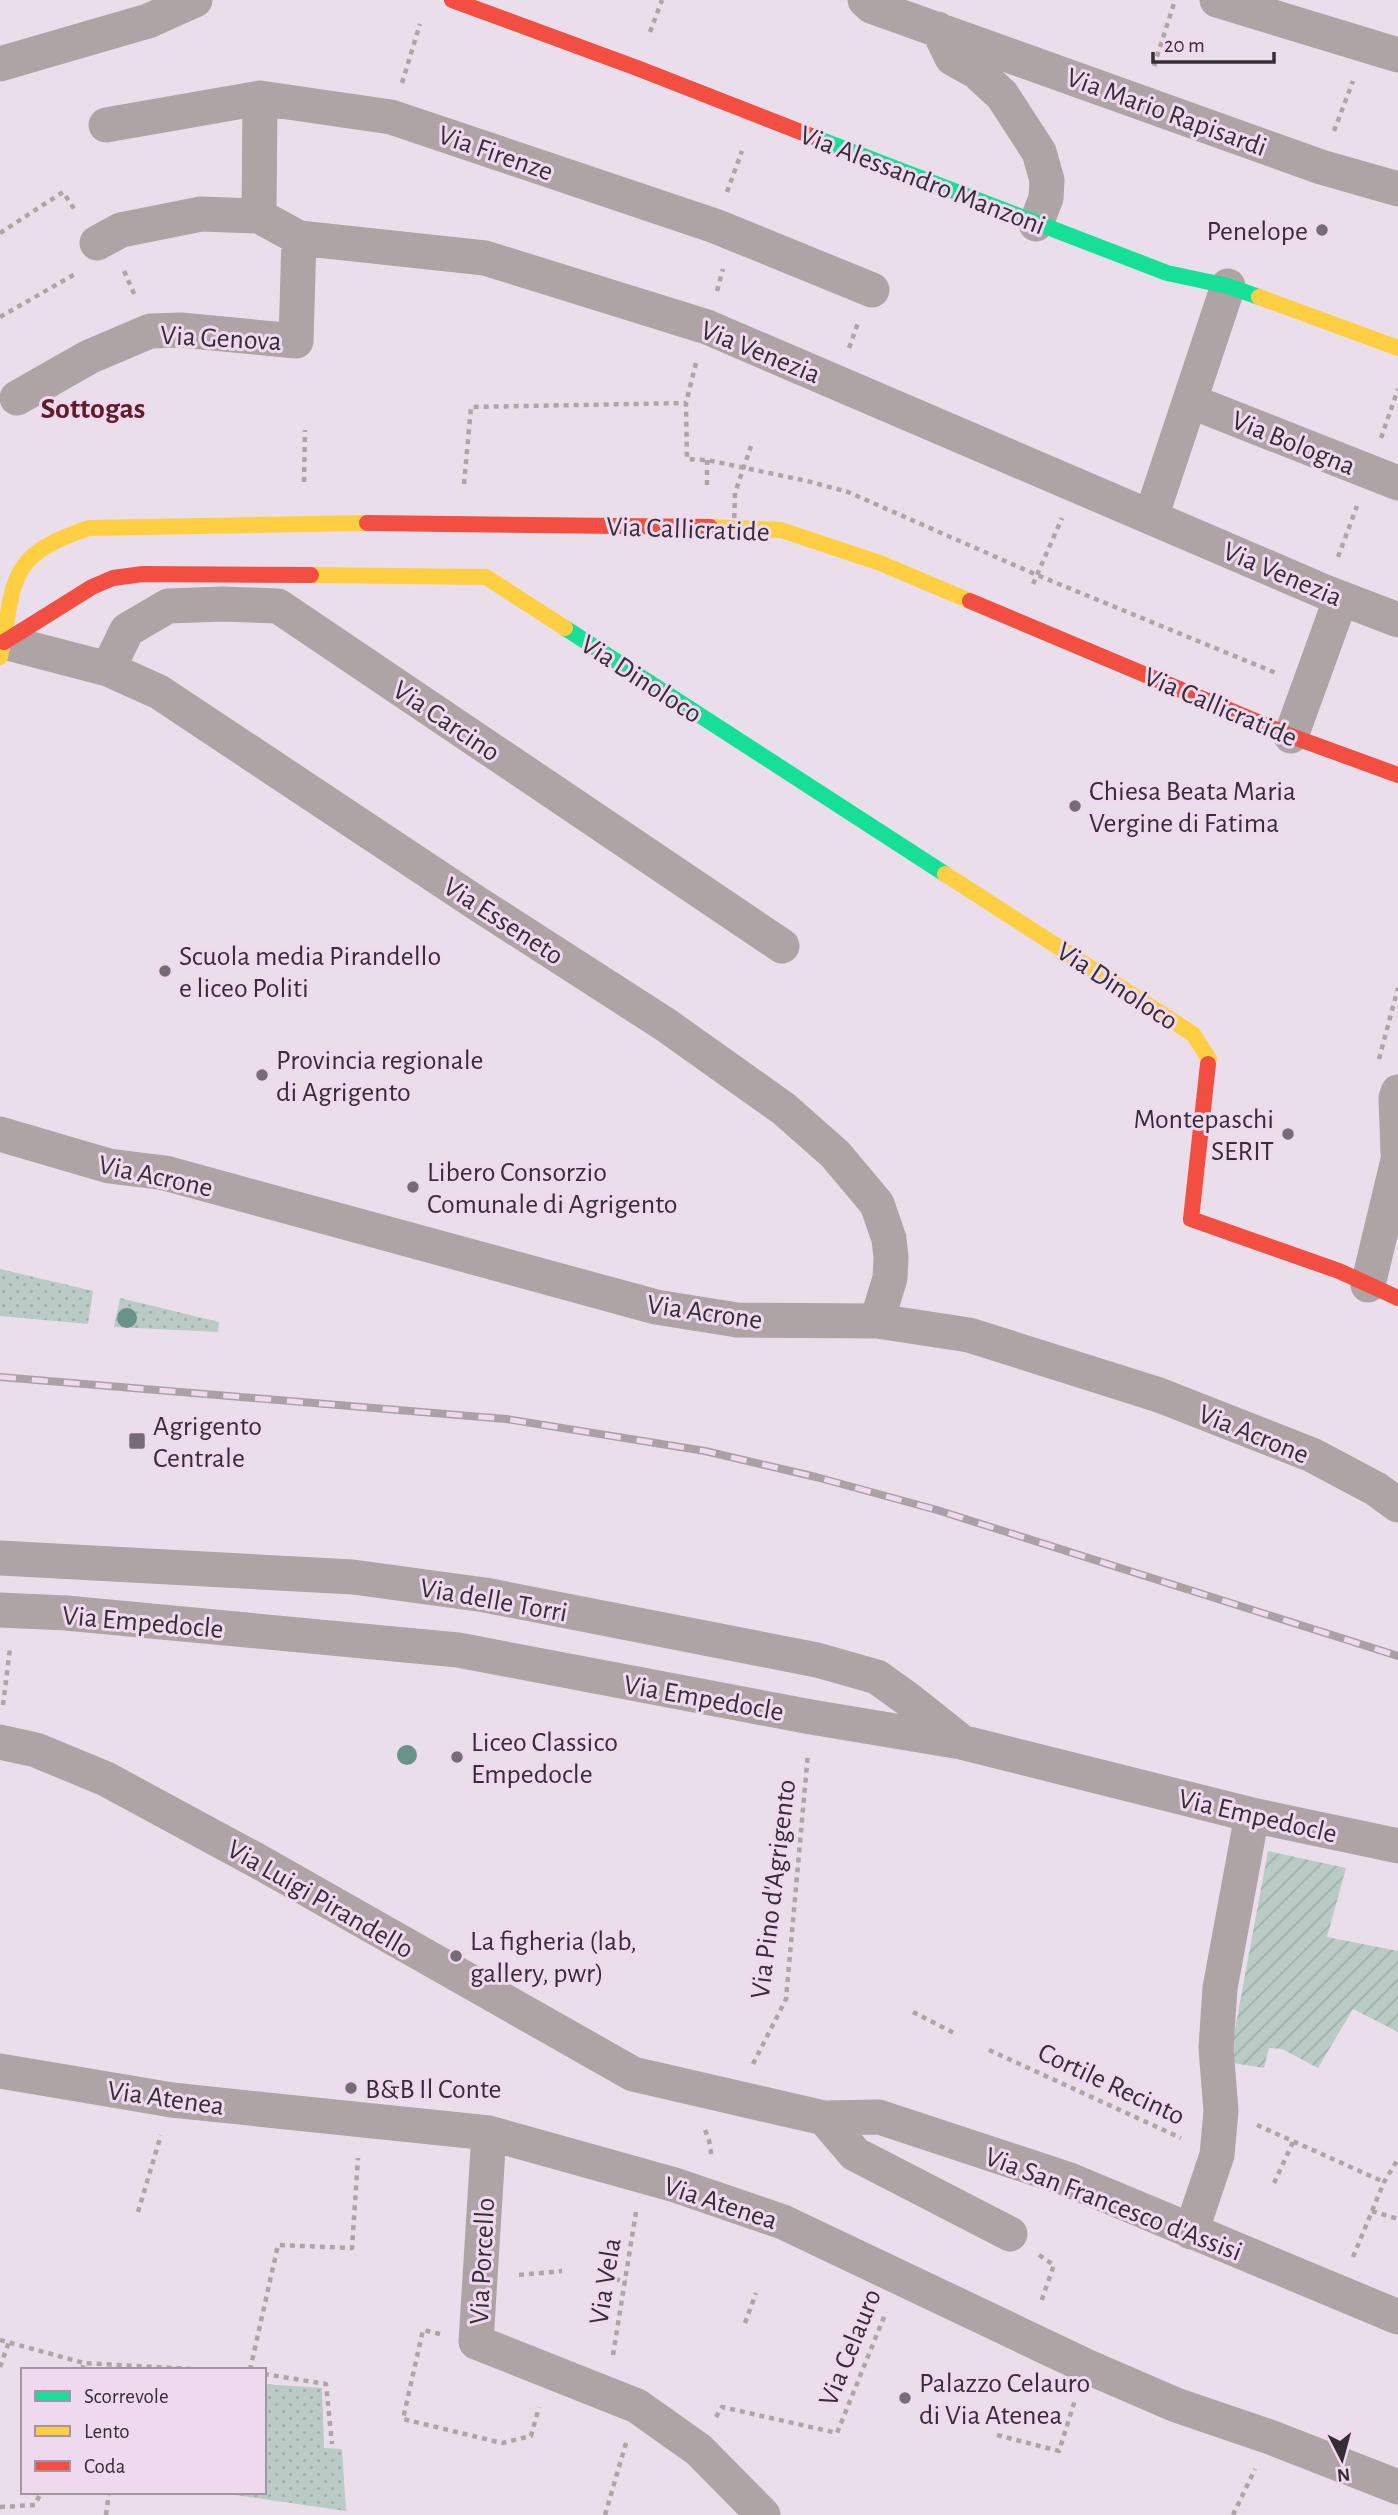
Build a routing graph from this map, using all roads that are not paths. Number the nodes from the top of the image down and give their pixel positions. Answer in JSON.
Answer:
{"nodes":[{"id":1,"x":195,"y":0,"type":"edge"},
{"id":2,"x":452,"y":0,"type":"edge"},
{"id":3,"x":866,"y":0,"type":"edge"},
{"id":4,"x":1217,"y":0,"type":"edge"},
{"id":5,"x":938,"y":29,"type":"junction"},
{"id":6,"x":1398,"y":55,"type":"edge"},
{"id":7,"x":0,"y":64,"type":"edge"},
{"id":8,"x":260,"y":98,"type":"junction"},
{"id":9,"x":106,"y":125,"type":"dead end"},
{"id":10,"x":1398,"y":189,"type":"edge"},
{"id":11,"x":258,"y":216,"type":"junction"},
{"id":12,"x":1036,"y":224,"type":"junction"},
{"id":13,"x":299,"y":238,"type":"junction"},
{"id":14,"x":103,"y":239,"type":"road end"},
{"id":15,"x":1228,"y":286,"type":"junction"},
{"id":16,"x":872,"y":290,"type":"road end"},
{"id":17,"x":1398,"y":348,"type":"edge"},
{"id":18,"x":17,"y":398,"type":"dead end"},
{"id":19,"x":1190,"y":401,"type":"junction"},
{"id":20,"x":1398,"y":483,"type":"edge"},
{"id":21,"x":1151,"y":517,"type":"junction"},
{"id":22,"x":1341,"y":598,"type":"junction"},
{"id":23,"x":1398,"y":620,"type":"edge"},
{"id":24,"x":2,"y":650,"type":"edge"},
{"id":25,"x":108,"y":669,"type":"junction"},
{"id":26,"x":1291,"y":736,"type":"junction"},
{"id":27,"x":1398,"y":775,"type":"edge"},
{"id":28,"x":782,"y":946,"type":"dead end"},
{"id":29,"x":1398,"y":1092,"type":"edge"},
{"id":30,"x":0,"y":1134,"type":"edge"},
{"id":31,"x":1398,"y":1153,"type":"edge"},
{"id":32,"x":1398,"y":1160,"type":"edge"},
{"id":33,"x":1383,"y":1291,"type":"edge"},
{"id":34,"x":877,"y":1321,"type":"junction"},
{"id":35,"x":1398,"y":1505,"type":"edge"},
{"id":36,"x":0,"y":1558,"type":"edge"},
{"id":37,"x":0,"y":1610,"type":"edge"},
{"id":38,"x":1,"y":1725,"type":"edge"},
{"id":39,"x":961,"y":1742,"type":"junction"},
{"id":40,"x":1252,"y":1815,"type":"junction"},
{"id":41,"x":1398,"y":1846,"type":"edge"},
{"id":42,"x":0,"y":2071,"type":"edge"},
{"id":43,"x":634,"y":2074,"type":"joint"},
{"id":44,"x":824,"y":2118,"type":"junction"},
{"id":45,"x":489,"y":2133,"type":"junction"},
{"id":46,"x":1191,"y":2232,"type":"junction"},
{"id":47,"x":1010,"y":2234,"type":"road end"},
{"id":48,"x":1398,"y":2317,"type":"edge"},
{"id":49,"x":1398,"y":2487,"type":"edge"},
{"id":50,"x":763,"y":2515,"type":"edge"}],
"edges":[{"from":1,"to":7,"type":"street"},
{"from":2,"to":12,"type":"street","name":"Via Alessandro Manzoni"},
{"from":3,"to":5,"type":"street","name":"Via Mario Rapisardi"},
{"from":4,"to":6,"type":"street"},
{"from":5,"to":10,"type":"street","name":"Via Mario Rapisardi"},
{"from":5,"to":12,"type":"street"},
{"from":8,"to":9,"type":"street","name":"Via Firenze"},
{"from":8,"to":11,"type":"street"},
{"from":8,"to":16,"type":"street","name":"Via Firenze"},
{"from":11,"to":13,"type":"street","name":"Via Venezia"},
{"from":11,"to":14,"type":"street","name":"Via Venezia"},
{"from":12,"to":15,"type":"street","name":"Via Alessandro Manzoni"},
{"from":13,"to":18,"type":"street","name":"Via Genova"},
{"from":13,"to":21,"type":"street","name":"Via Venezia"},
{"from":15,"to":17,"type":"street","name":"Via Alessandro Manzoni"},
{"from":15,"to":19,"type":"street"},
{"from":19,"to":20,"type":"street","name":"Via Bologna"},
{"from":19,"to":21,"type":"street"},
{"from":21,"to":22,"type":"street","name":"Via Venezia"},
{"from":22,"to":23,"type":"street","name":"Via Venezia"},
{"from":22,"to":26,"type":"street"},
{"from":24,"to":25,"type":"street","name":"Via Esseneto"},
{"from":24,"to":26,"type":"street","name":"Via Callicratide"},
{"from":24,"to":33,"type":"street","name":"Via Dinoloco"},
{"from":25,"to":28,"type":"street","name":"Via Carcino"},
{"from":25,"to":34,"type":"street","name":"Via Esseneto"},
{"from":26,"to":27,"type":"street","name":"Via Callicratide"},
{"from":29,"to":31,"type":"street"},
{"from":30,"to":34,"type":"street","name":"Via Acrone"},
{"from":32,"to":33,"type":"street"},
{"from":34,"to":35,"type":"street","name":"Via Acrone"},
{"from":36,"to":39,"type":"street","name":"Via delle Torri"},
{"from":37,"to":39,"type":"street","name":"Via Empedocle"},
{"from":38,"to":43,"type":"street","name":"Via Luigi Pirandello"},
{"from":39,"to":40,"type":"street","name":"Via Empedocle"},
{"from":40,"to":41,"type":"street","name":"Via Empedocle"},
{"from":40,"to":46,"type":"street"},
{"from":42,"to":45,"type":"street","name":"Via Atenea"},
{"from":43,"to":44,"type":"street","name":"Via San Francesco d'Assisi"},
{"from":44,"to":46,"type":"street","name":"Via San Francesco d'Assisi"},
{"from":44,"to":47,"type":"street"},
{"from":45,"to":49,"type":"street","name":"Via Atenea"},
{"from":45,"to":50,"type":"street","name":"Via Porcello"},
{"from":46,"to":48,"type":"street","name":"Via San Francesco d'Assisi"}]}
